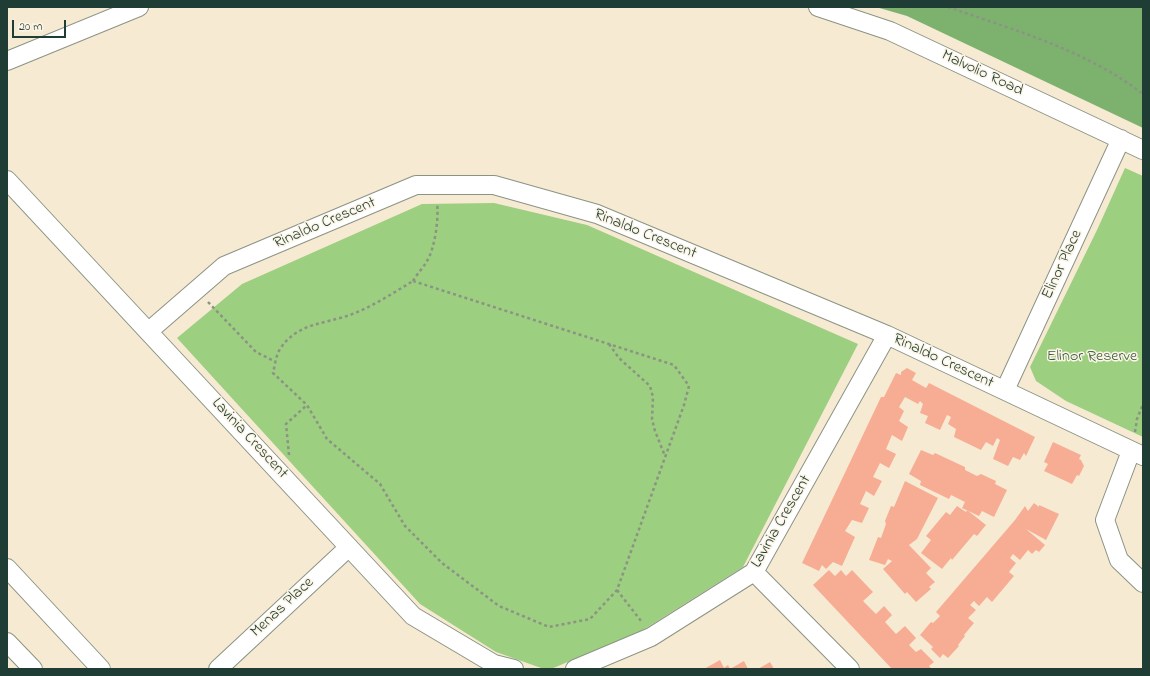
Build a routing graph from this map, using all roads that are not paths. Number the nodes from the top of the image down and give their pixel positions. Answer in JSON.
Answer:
{"nodes":[{"id":1,"x":139,"y":7,"type":"edge"},
{"id":2,"x":818,"y":7,"type":"edge"},
{"id":3,"x":7,"y":61,"type":"edge"},
{"id":4,"x":1121,"y":139,"type":"junction"},
{"id":5,"x":1143,"y":150,"type":"edge"},
{"id":6,"x":7,"y":180,"type":"edge"},
{"id":7,"x":149,"y":331,"type":"junction"},
{"id":8,"x":887,"y":335,"type":"junction"},
{"id":9,"x":1004,"y":390,"type":"junction"},
{"id":10,"x":1136,"y":447,"type":"edge"},
{"id":11,"x":348,"y":547,"type":"junction"},
{"id":12,"x":8,"y":570,"type":"edge"},
{"id":13,"x":754,"y":572,"type":"junction"},
{"id":14,"x":1143,"y":583,"type":"edge"},
{"id":15,"x":7,"y":642,"type":"edge"},
{"id":16,"x":33,"y":669,"type":"edge"},
{"id":17,"x":101,"y":669,"type":"edge"},
{"id":18,"x":218,"y":669,"type":"edge"},
{"id":19,"x":514,"y":669,"type":"edge"},
{"id":20,"x":575,"y":669,"type":"edge"},
{"id":21,"x":850,"y":669,"type":"edge"}],
"edges":[{"from":1,"to":3,"type":"street"},
{"from":2,"to":4,"type":"street","name":"Malvolio Road"},
{"from":4,"to":5,"type":"street","name":"Malvolio Road"},
{"from":4,"to":9,"type":"street","name":"Elinor Place"},
{"from":6,"to":7,"type":"street","name":"Lavinia Crescent"},
{"from":7,"to":8,"type":"street","name":"Rinaldo Crescent"},
{"from":7,"to":11,"type":"street","name":"Lavinia Crescent"},
{"from":8,"to":9,"type":"street","name":"Rinaldo Crescent"},
{"from":8,"to":13,"type":"street","name":"Lavinia Crescent"},
{"from":9,"to":10,"type":"street","name":"Rinaldo Crescent"},
{"from":10,"to":14,"type":"street"},
{"from":11,"to":18,"type":"street","name":"Menas Place"},
{"from":11,"to":19,"type":"street","name":"Lavinia Crescent"},
{"from":12,"to":17,"type":"street"},
{"from":13,"to":20,"type":"street","name":"Lavinia Crescent"},
{"from":13,"to":21,"type":"street"},
{"from":15,"to":16,"type":"street"}]}
